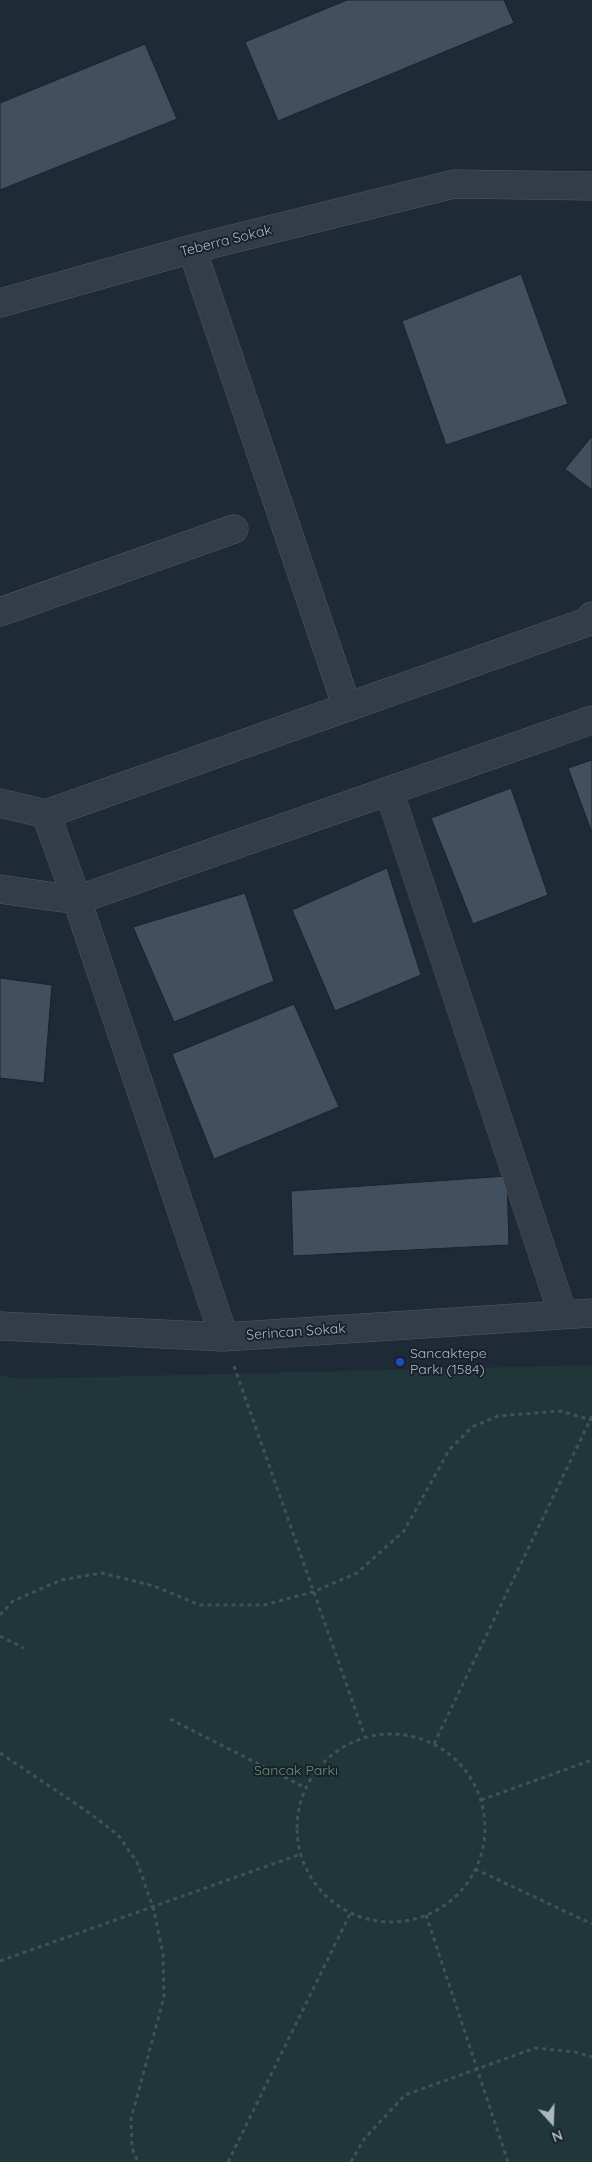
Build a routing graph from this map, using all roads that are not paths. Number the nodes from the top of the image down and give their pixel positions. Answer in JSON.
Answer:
{"nodes":[{"id":1,"x":592,"y":186,"type":"edge"},
{"id":2,"x":192,"y":249,"type":"junction"},
{"id":3,"x":0,"y":303,"type":"edge"},
{"id":4,"x":234,"y":529,"type":"dead end"},
{"id":5,"x":0,"y":612,"type":"edge"},
{"id":6,"x":592,"y":616,"type":"edge"},
{"id":7,"x":348,"y":707,"type":"junction"},
{"id":8,"x":592,"y":720,"type":"edge"},
{"id":9,"x":389,"y":791,"type":"junction"},
{"id":10,"x":0,"y":804,"type":"edge"},
{"id":11,"x":46,"y":814,"type":"junction"},
{"id":12,"x":0,"y":890,"type":"edge"},
{"id":13,"x":77,"y":900,"type":"junction"},
{"id":14,"x":592,"y":1313,"type":"edge"},
{"id":15,"x":563,"y":1315,"type":"junction"},
{"id":16,"x":0,"y":1326,"type":"edge"},
{"id":17,"x":224,"y":1337,"type":"junction"}],
"edges":[{"from":1,"to":2,"type":"street","name":"Teberra Sokak"},
{"from":2,"to":3,"type":"street","name":"Teberra Sokak"},
{"from":2,"to":7,"type":"street"},
{"from":4,"to":5,"type":"street"},
{"from":6,"to":7,"type":"street"},
{"from":7,"to":11,"type":"street"},
{"from":8,"to":9,"type":"street"},
{"from":9,"to":13,"type":"street"},
{"from":9,"to":15,"type":"street"},
{"from":10,"to":11,"type":"street"},
{"from":11,"to":13,"type":"street"},
{"from":12,"to":13,"type":"street"},
{"from":13,"to":17,"type":"street"},
{"from":14,"to":15,"type":"street","name":"Serincan Sokak"},
{"from":15,"to":17,"type":"street","name":"Serincan Sokak"},
{"from":16,"to":17,"type":"street","name":"Serincan Sokak"}]}
